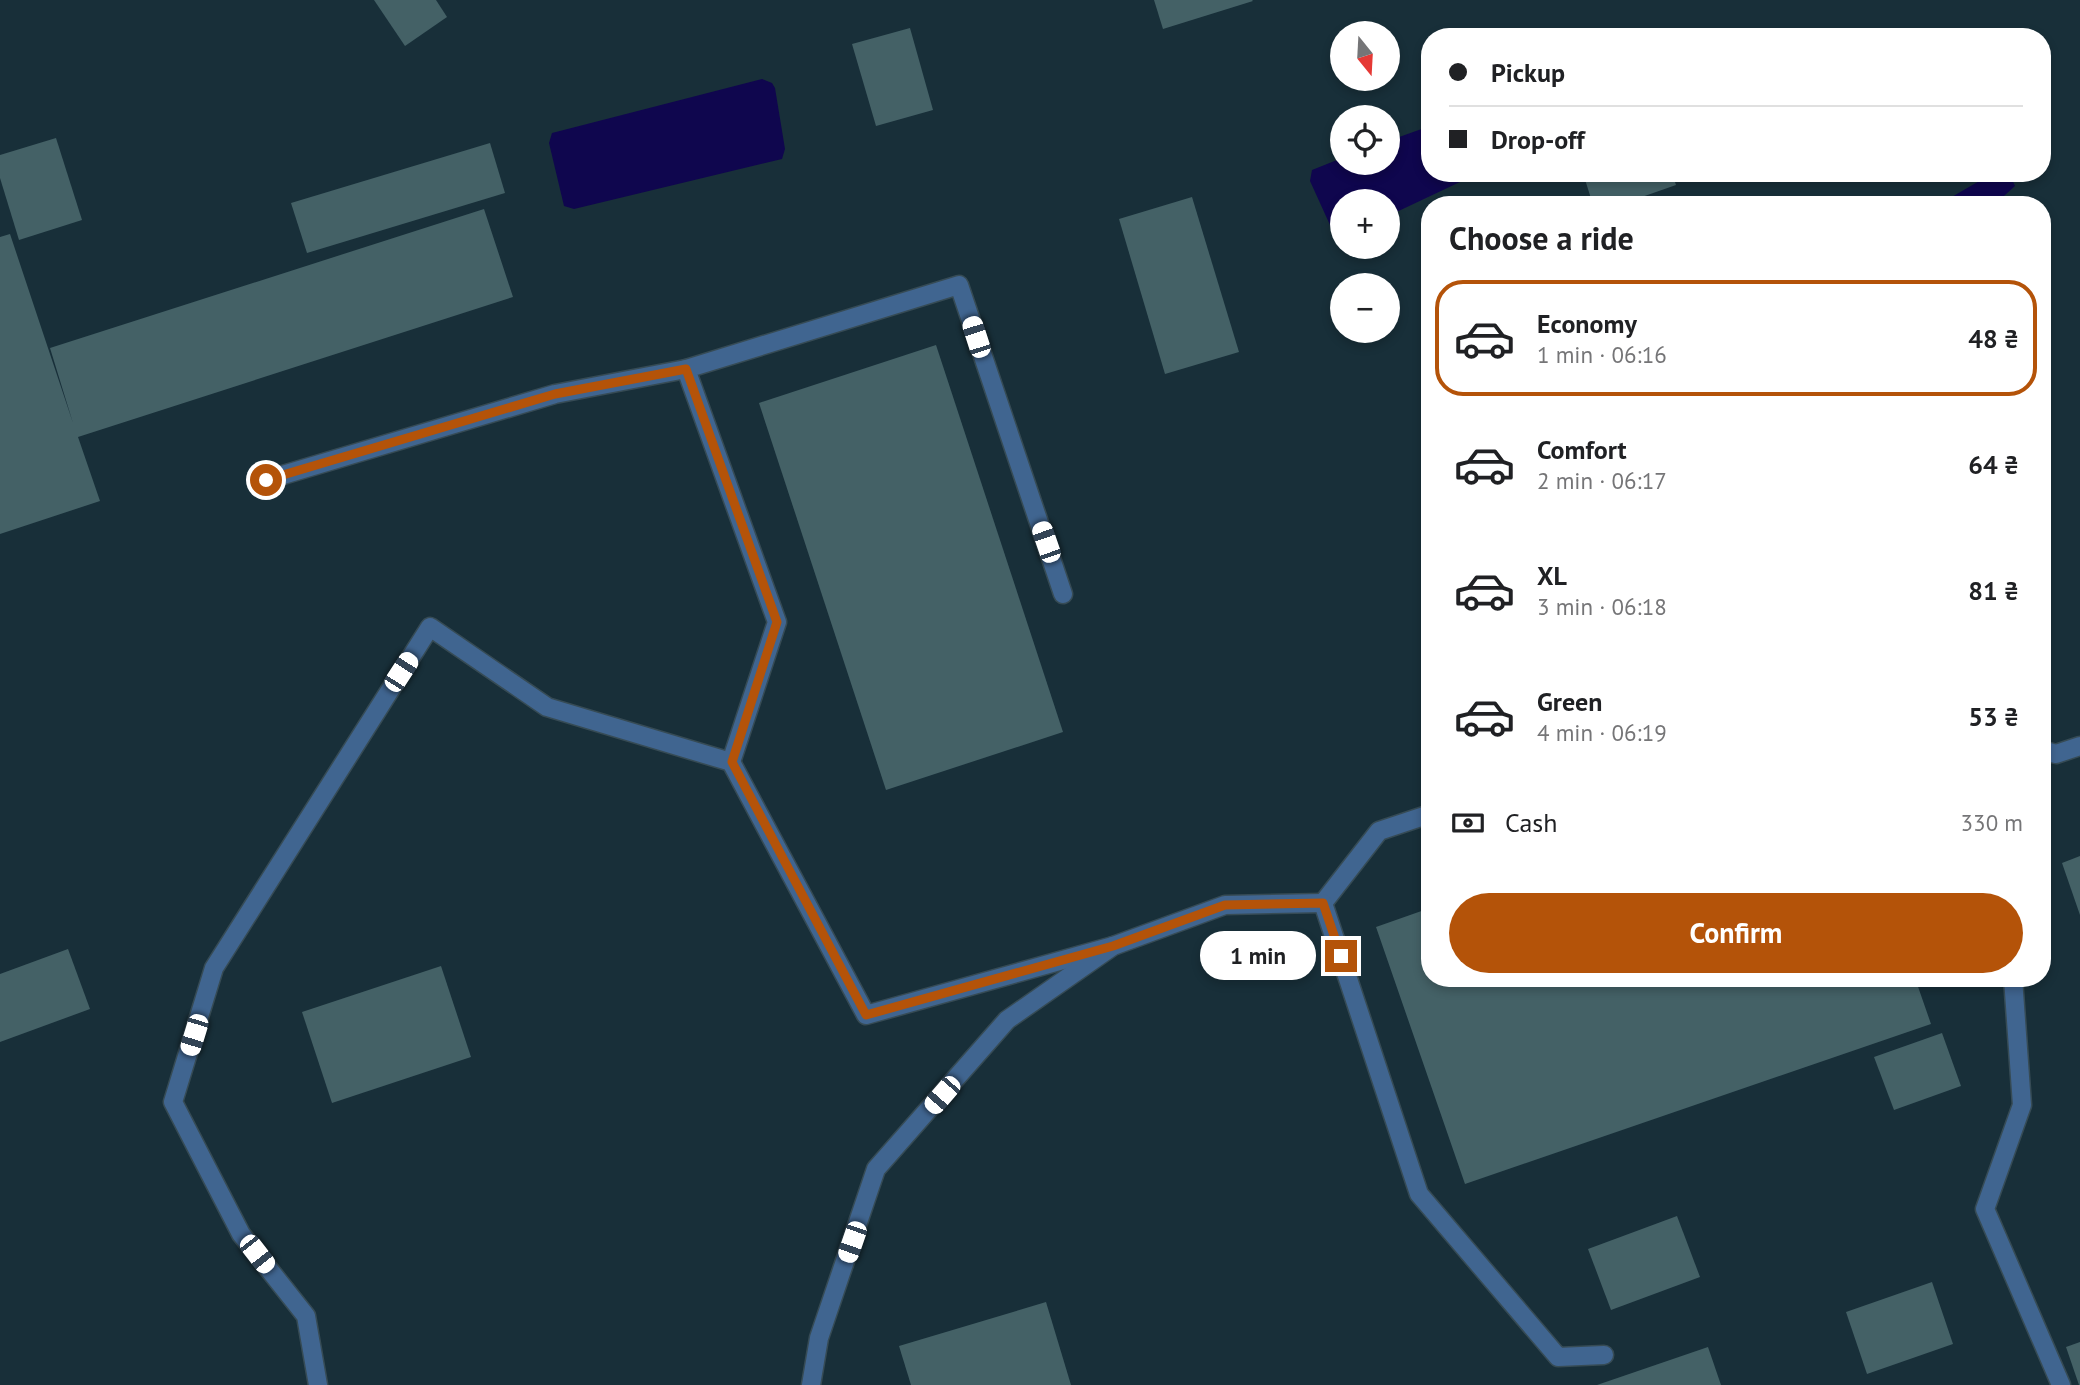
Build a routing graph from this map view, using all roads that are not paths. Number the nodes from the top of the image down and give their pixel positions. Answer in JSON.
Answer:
{"nodes":[{"id":1,"x":686,"y":369,"type":"junction"},
{"id":2,"x":266,"y":480,"type":"dead end"},
{"id":3,"x":1063,"y":594,"type":"dead end"},
{"id":4,"x":2080,"y":746,"type":"edge"},
{"id":5,"x":2051,"y":753,"type":"edge"},
{"id":6,"x":732,"y":762,"type":"junction"},
{"id":7,"x":1421,"y":817,"type":"edge"},
{"id":8,"x":1323,"y":903,"type":"junction"},
{"id":9,"x":1113,"y":946,"type":"junction"},
{"id":10,"x":2014,"y":987,"type":"edge"},
{"id":11,"x":1604,"y":1355,"type":"dead end"},
{"id":12,"x":318,"y":1385,"type":"edge"},
{"id":13,"x":811,"y":1385,"type":"edge"},
{"id":14,"x":2062,"y":1385,"type":"edge"}],
"edges":[{"from":1,"to":2,"type":"lane"},
{"from":1,"to":3,"type":"lane"},
{"from":1,"to":6,"type":"lane"},
{"from":4,"to":5,"type":"lane"},
{"from":6,"to":9,"type":"lane"},
{"from":6,"to":12,"type":"lane"},
{"from":7,"to":8,"type":"lane"},
{"from":8,"to":9,"type":"lane"},
{"from":8,"to":11,"type":"lane"},
{"from":9,"to":13,"type":"lane"},
{"from":10,"to":14,"type":"lane"}]}
